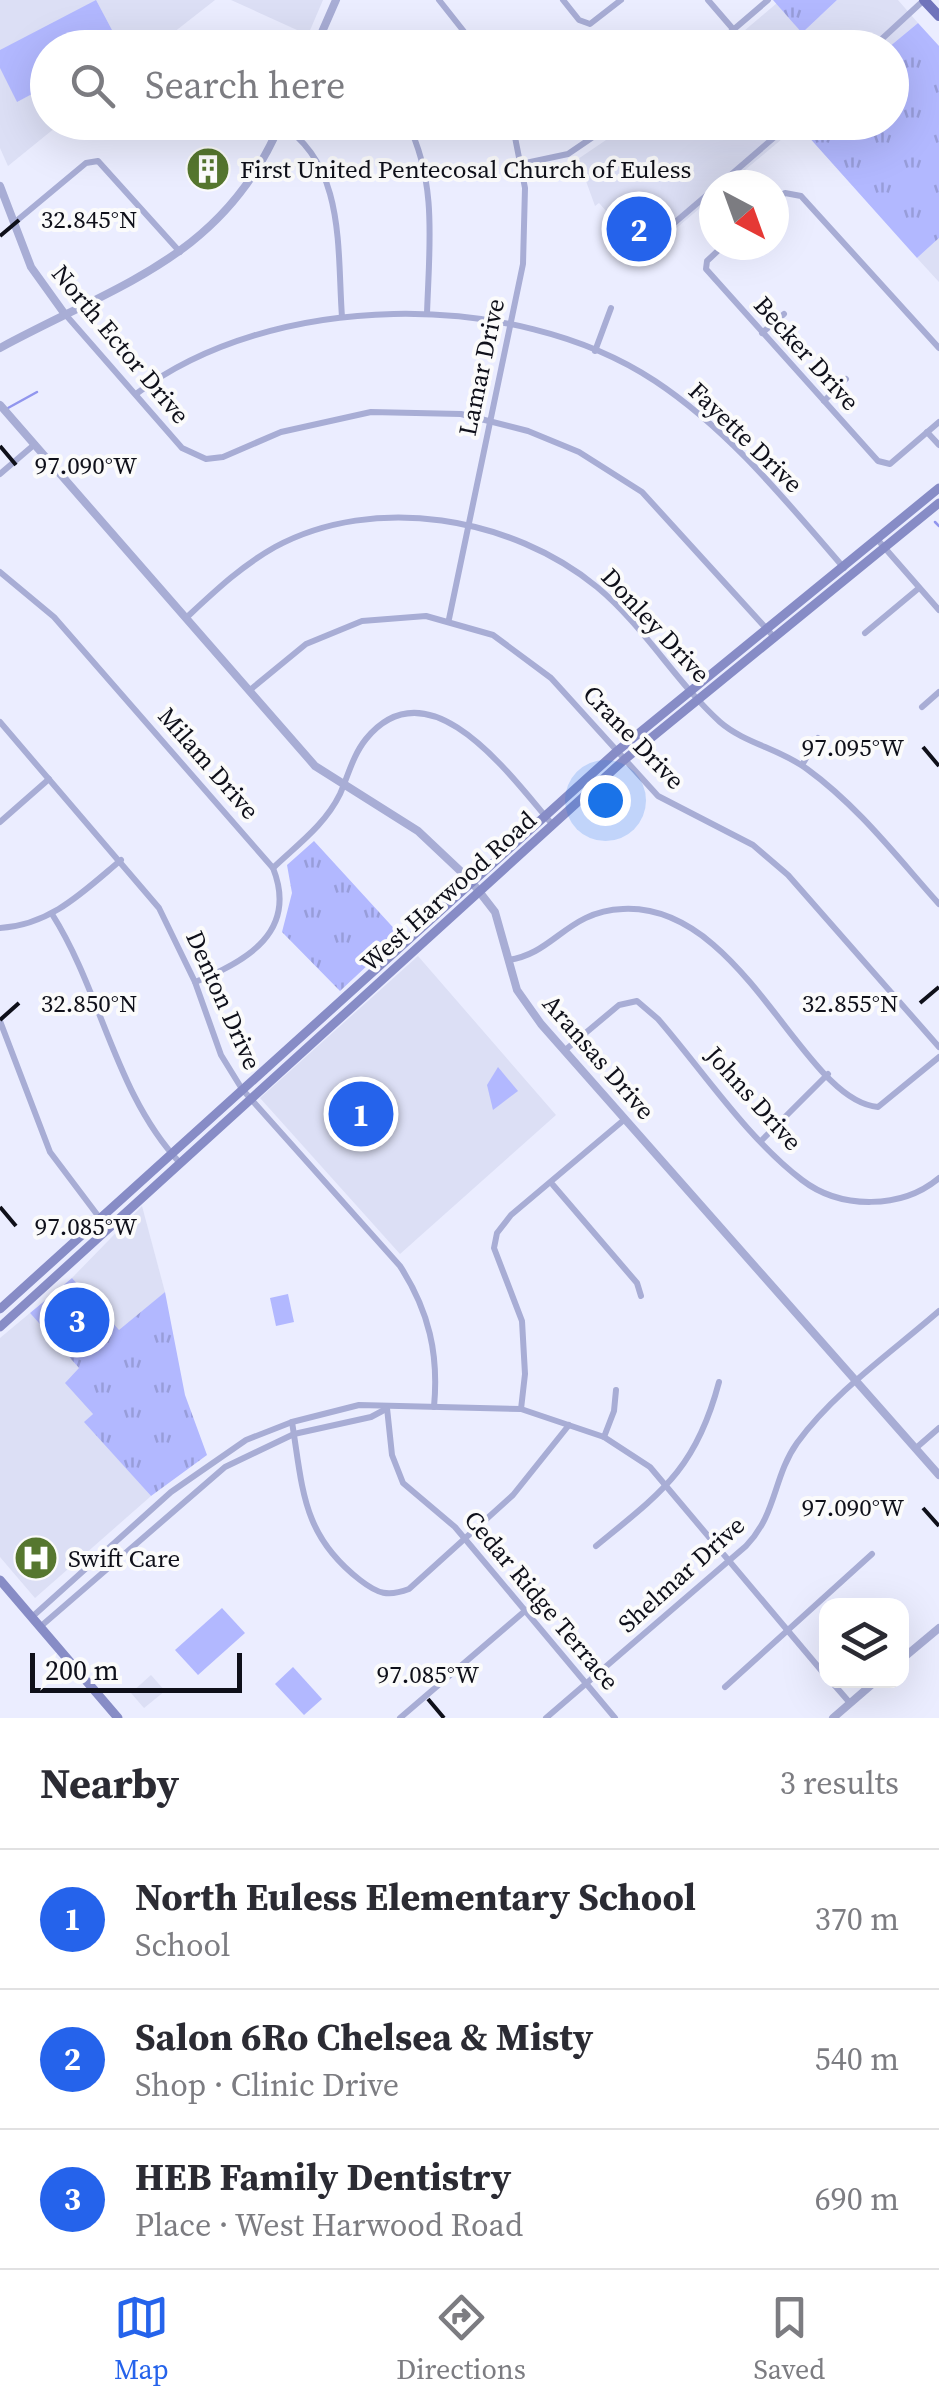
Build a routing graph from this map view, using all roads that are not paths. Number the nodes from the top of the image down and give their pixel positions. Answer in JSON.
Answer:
{"nodes":[{"id":1,"x":336,"y":0,"type":"edge"},
{"id":2,"x":439,"y":0,"type":"edge"},
{"id":3,"x":563,"y":0,"type":"edge"},
{"id":4,"x":621,"y":0,"type":"edge"},
{"id":5,"x":708,"y":0,"type":"edge"},
{"id":6,"x":768,"y":0,"type":"edge"},
{"id":7,"x":924,"y":0,"type":"edge"},
{"id":8,"x":939,"y":16,"type":"edge"},
{"id":9,"x":323,"y":30,"type":"edge"},
{"id":10,"x":463,"y":30,"type":"edge"},
{"id":11,"x":734,"y":30,"type":"joint"},
{"id":12,"x":892,"y":30,"type":"edge"},
{"id":13,"x":273,"y":140,"type":"edge"},
{"id":14,"x":300,"y":140,"type":"edge"},
{"id":15,"x":415,"y":140,"type":"edge"},
{"id":16,"x":516,"y":140,"type":"edge"},
{"id":17,"x":588,"y":140,"type":"edge"},
{"id":18,"x":771,"y":140,"type":"edge"},
{"id":19,"x":521,"y":164,"type":"junction"},
{"id":20,"x":736,"y":170,"type":"edge"},
{"id":21,"x":0,"y":186,"type":"edge"},
{"id":22,"x":789,"y":193,"type":"edge"},
{"id":23,"x":699,"y":202,"type":"edge"},
{"id":24,"x":14,"y":223,"type":"junction"},
{"id":25,"x":646,"y":248,"type":"dead end"},
{"id":26,"x":181,"y":253,"type":"junction"},
{"id":27,"x":709,"y":260,"type":"edge"},
{"id":28,"x":611,"y":308,"type":"dead end"},
{"id":29,"x":64,"y":313,"type":"junction"},
{"id":30,"x":427,"y":314,"type":"junction"},
{"id":31,"x":784,"y":314,"type":"dead end"},
{"id":32,"x":342,"y":316,"type":"junction"},
{"id":33,"x":510,"y":324,"type":"junction"},
{"id":34,"x":762,"y":332,"type":"junction"},
{"id":35,"x":0,"y":348,"type":"edge"},
{"id":36,"x":939,"y":348,"type":"edge"},
{"id":37,"x":594,"y":351,"type":"junction"},
{"id":38,"x":846,"y":379,"type":"dead end"},
{"id":39,"x":136,"y":394,"type":"junction"},
{"id":40,"x":824,"y":401,"type":"junction"},
{"id":41,"x":0,"y":405,"type":"edge"},
{"id":42,"x":491,"y":419,"type":"junction"},
{"id":43,"x":938,"y":423,"type":"edge"},
{"id":44,"x":927,"y":432,"type":"junction"},
{"id":45,"x":35,"y":444,"type":"junction"},
{"id":46,"x":939,"y":445,"type":"edge"},
{"id":47,"x":0,"y":474,"type":"edge"},
{"id":48,"x":939,"y":488,"type":"edge"},
{"id":49,"x":939,"y":503,"type":"edge"},
{"id":50,"x":467,"y":525,"type":"junction"},
{"id":51,"x":881,"y":543,"type":"junction"},
{"id":52,"x":0,"y":572,"type":"edge"},
{"id":53,"x":846,"y":572,"type":"junction"},
{"id":54,"x":920,"y":588,"type":"junction"},
{"id":55,"x":939,"y":610,"type":"edge"},
{"id":56,"x":186,"y":618,"type":"junction"},
{"id":57,"x":449,"y":618,"type":"junction"},
{"id":58,"x":770,"y":632,"type":"junction"},
{"id":59,"x":865,"y":634,"type":"dead end"},
{"id":60,"x":250,"y":690,"type":"junction"},
{"id":61,"x":939,"y":692,"type":"edge"},
{"id":62,"x":696,"y":695,"type":"junction"},
{"id":63,"x":922,"y":707,"type":"dead end"},
{"id":64,"x":0,"y":722,"type":"edge"},
{"id":65,"x":818,"y":738,"type":"dead end"},
{"id":66,"x":620,"y":756,"type":"junction"},
{"id":67,"x":802,"y":765,"type":"junction"},
{"id":68,"x":49,"y":779,"type":"junction"},
{"id":69,"x":342,"y":786,"type":"junction"},
{"id":70,"x":548,"y":819,"type":"junction"},
{"id":71,"x":0,"y":822,"type":"edge"},
{"id":72,"x":121,"y":860,"type":"junction"},
{"id":73,"x":273,"y":868,"type":"junction"},
{"id":74,"x":470,"y":882,"type":"junction"},
{"id":75,"x":479,"y":891,"type":"junction"},
{"id":76,"x":939,"y":904,"type":"edge"},
{"id":77,"x":52,"y":914,"type":"junction"},
{"id":78,"x":0,"y":928,"type":"edge"},
{"id":79,"x":508,"y":960,"type":"junction"},
{"id":80,"x":195,"y":982,"type":"junction"},
{"id":81,"x":0,"y":1021,"type":"edge"},
{"id":82,"x":309,"y":1028,"type":"junction"},
{"id":83,"x":318,"y":1038,"type":"junction"},
{"id":84,"x":939,"y":1046,"type":"edge"},
{"id":85,"x":564,"y":1051,"type":"junction"},
{"id":86,"x":939,"y":1057,"type":"edge"},
{"id":87,"x":828,"y":1074,"type":"junction"},
{"id":88,"x":246,"y":1093,"type":"junction"},
{"id":89,"x":624,"y":1119,"type":"junction"},
{"id":90,"x":762,"y":1140,"type":"junction"},
{"id":91,"x":171,"y":1154,"type":"junction"},
{"id":92,"x":180,"y":1163,"type":"junction"},
{"id":93,"x":939,"y":1178,"type":"edge"},
{"id":94,"x":553,"y":1185,"type":"junction"},
{"id":95,"x":99,"y":1218,"type":"junction"},
{"id":96,"x":108,"y":1228,"type":"junction"},
{"id":97,"x":641,"y":1296,"type":"dead end"},
{"id":98,"x":0,"y":1309,"type":"edge"},
{"id":99,"x":939,"y":1311,"type":"edge"},
{"id":100,"x":0,"y":1326,"type":"edge"},
{"id":101,"x":719,"y":1382,"type":"dead end"},
{"id":102,"x":858,"y":1382,"type":"junction"},
{"id":103,"x":616,"y":1390,"type":"dead end"},
{"id":104,"x":387,"y":1408,"type":"junction"},
{"id":105,"x":434,"y":1408,"type":"junction"},
{"id":106,"x":521,"y":1409,"type":"junction"},
{"id":107,"x":292,"y":1422,"type":"junction"},
{"id":108,"x":569,"y":1426,"type":"junction"},
{"id":109,"x":939,"y":1428,"type":"edge"},
{"id":110,"x":294,"y":1434,"type":"junction"},
{"id":111,"x":604,"y":1437,"type":"junction"},
{"id":112,"x":916,"y":1448,"type":"junction"},
{"id":113,"x":219,"y":1456,"type":"junction"},
{"id":114,"x":225,"y":1466,"type":"junction"},
{"id":115,"x":939,"y":1475,"type":"edge"},
{"id":116,"x":665,"y":1490,"type":"junction"},
{"id":117,"x":150,"y":1510,"type":"junction"},
{"id":118,"x":160,"y":1520,"type":"junction"},
{"id":119,"x":464,"y":1538,"type":"junction"},
{"id":120,"x":596,"y":1546,"type":"dead end"},
{"id":121,"x":872,"y":1554,"type":"dead end"},
{"id":122,"x":727,"y":1564,"type":"junction"},
{"id":123,"x":84,"y":1569,"type":"junction"},
{"id":124,"x":0,"y":1580,"type":"edge"},
{"id":125,"x":94,"y":1580,"type":"junction"},
{"id":126,"x":526,"y":1610,"type":"junction"},
{"id":127,"x":32,"y":1617,"type":"junction"},
{"id":128,"x":40,"y":1628,"type":"junction"},
{"id":129,"x":939,"y":1628,"type":"edge"},
{"id":130,"x":787,"y":1631,"type":"junction"},
{"id":131,"x":909,"y":1654,"type":"edge"},
{"id":132,"x":819,"y":1668,"type":"edge"},
{"id":133,"x":586,"y":1684,"type":"junction"},
{"id":134,"x":725,"y":1687,"type":"dead end"},
{"id":135,"x":836,"y":1688,"type":"edge"},
{"id":136,"x":868,"y":1688,"type":"edge"},
{"id":137,"x":850,"y":1703,"type":"junction"},
{"id":138,"x":118,"y":1718,"type":"edge"},
{"id":139,"x":400,"y":1718,"type":"edge"},
{"id":140,"x":546,"y":1718,"type":"edge"},
{"id":141,"x":615,"y":1718,"type":"edge"},
{"id":142,"x":833,"y":1718,"type":"edge"}],
"edges":[{"from":1,"to":9,"type":"street"},
{"from":2,"to":10,"type":"street"},
{"from":3,"to":4,"type":"street"},
{"from":5,"to":11,"type":"street"},
{"from":6,"to":11,"type":"street"},
{"from":7,"to":8,"type":"main road"},
{"from":7,"to":12,"type":"street"},
{"from":13,"to":26,"type":"street"},
{"from":14,"to":32,"type":"street"},
{"from":15,"to":30,"type":"street"},
{"from":16,"to":19,"type":"street","name":"Lamar Drive"},
{"from":17,"to":19,"type":"street"},
{"from":18,"to":20,"type":"street"},
{"from":19,"to":33,"type":"street","name":"Lamar Drive"},
{"from":21,"to":24,"type":"street","name":"North Ector Drive"},
{"from":22,"to":36,"type":"street"},
{"from":23,"to":25,"type":"street"},
{"from":24,"to":26,"type":"street"},
{"from":24,"to":29,"type":"street","name":"North Ector Drive"},
{"from":26,"to":29,"type":"street"},
{"from":27,"to":34,"type":"street","name":"Becker Drive"},
{"from":28,"to":37,"type":"street"},
{"from":29,"to":35,"type":"street"},
{"from":29,"to":39,"type":"street","name":"North Ector Drive"},
{"from":30,"to":32,"type":"street","name":"Fayette Drive"},
{"from":30,"to":33,"type":"street","name":"Fayette Drive"},
{"from":31,"to":34,"type":"street"},
{"from":32,"to":39,"type":"street","name":"Fayette Drive"},
{"from":33,"to":37,"type":"street","name":"Fayette Drive"},
{"from":33,"to":42,"type":"street","name":"Lamar Drive"},
{"from":34,"to":40,"type":"street","name":"Becker Drive"},
{"from":37,"to":53,"type":"street","name":"Fayette Drive"},
{"from":38,"to":40,"type":"street"},
{"from":39,"to":42,"type":"street","name":"North Ector Drive"},
{"from":40,"to":44,"type":"street","name":"Becker Drive"},
{"from":41,"to":45,"type":"street","name":"Aransas Drive"},
{"from":42,"to":50,"type":"street","name":"Lamar Drive"},
{"from":42,"to":58,"type":"street","name":"North Ector Drive"},
{"from":43,"to":44,"type":"street"},
{"from":44,"to":46,"type":"street"},
{"from":45,"to":47,"type":"street"},
{"from":45,"to":56,"type":"street","name":"Aransas Drive"},
{"from":48,"to":51,"type":"main road","name":"West Harwood Road"},
{"from":49,"to":51,"type":"main road","name":"West Harwood Road"},
{"from":50,"to":56,"type":"street","name":"Donley Drive"},
{"from":50,"to":57,"type":"street","name":"Lamar Drive"},
{"from":50,"to":62,"type":"street","name":"Donley Drive"},
{"from":51,"to":53,"type":"main road","name":"West Harwood Road"},
{"from":51,"to":54,"type":"street"},
{"from":52,"to":73,"type":"street","name":"Milam Drive"},
{"from":53,"to":58,"type":"main road","name":"West Harwood Road"},
{"from":54,"to":55,"type":"street"},
{"from":54,"to":59,"type":"street"},
{"from":56,"to":60,"type":"street","name":"Aransas Drive"},
{"from":57,"to":60,"type":"street","name":"Crane Drive"},
{"from":57,"to":66,"type":"street","name":"Crane Drive"},
{"from":58,"to":62,"type":"main road","name":"West Harwood Road"},
{"from":60,"to":69,"type":"street","name":"Aransas Drive"},
{"from":61,"to":63,"type":"street"},
{"from":62,"to":66,"type":"main road","name":"West Harwood Road"},
{"from":62,"to":67,"type":"street","name":"Donley Drive"},
{"from":64,"to":68,"type":"street","name":"Denton Drive"},
{"from":65,"to":67,"type":"street"},
{"from":66,"to":70,"type":"main road","name":"West Harwood Road"},
{"from":66,"to":84,"type":"street","name":"Crane Drive"},
{"from":67,"to":76,"type":"street","name":"Donley Drive"},
{"from":68,"to":71,"type":"street"},
{"from":68,"to":72,"type":"street","name":"Denton Drive"},
{"from":69,"to":70,"type":"street"},
{"from":69,"to":73,"type":"street"},
{"from":69,"to":74,"type":"street","name":"Aransas Drive"},
{"from":70,"to":74,"type":"main road","name":"West Harwood Road"},
{"from":70,"to":75,"type":"main road","name":"West Harwood Road"},
{"from":72,"to":77,"type":"street"},
{"from":72,"to":80,"type":"street","name":"Denton Drive"},
{"from":73,"to":80,"type":"street"},
{"from":74,"to":75,"type":"street","name":"Aransas Drive"},
{"from":74,"to":82,"type":"main road","name":"West Harwood Road"},
{"from":75,"to":79,"type":"street","name":"Aransas Drive"},
{"from":75,"to":83,"type":"main road","name":"West Harwood Road"},
{"from":77,"to":78,"type":"street"},
{"from":77,"to":91,"type":"street"},
{"from":79,"to":85,"type":"street","name":"Aransas Drive"},
{"from":79,"to":87,"type":"street"},
{"from":80,"to":88,"type":"street","name":"Denton Drive"},
{"from":81,"to":95,"type":"street"},
{"from":82,"to":83,"type":"main road"},
{"from":82,"to":88,"type":"main road","name":"West Harwood Road"},
{"from":83,"to":88,"type":"main road","name":"West Harwood Road"},
{"from":85,"to":89,"type":"street","name":"Aransas Drive"},
{"from":85,"to":90,"type":"street","name":"Johns Drive"},
{"from":86,"to":87,"type":"street"},
{"from":87,"to":90,"type":"street"},
{"from":88,"to":91,"type":"main road","name":"West Harwood Road"},
{"from":88,"to":92,"type":"main road","name":"West Harwood Road"},
{"from":88,"to":105,"type":"street","name":"Denton Drive"},
{"from":89,"to":94,"type":"street"},
{"from":89,"to":102,"type":"street","name":"Aransas Drive"},
{"from":90,"to":93,"type":"street","name":"Johns Drive"},
{"from":91,"to":92,"type":"street"},
{"from":91,"to":95,"type":"main road","name":"West Harwood Road"},
{"from":92,"to":96,"type":"main road","name":"West Harwood Road"},
{"from":94,"to":97,"type":"street"},
{"from":94,"to":106,"type":"street"},
{"from":95,"to":96,"type":"street"},
{"from":95,"to":98,"type":"main road","name":"West Harwood Road"},
{"from":96,"to":100,"type":"main road","name":"West Harwood Road"},
{"from":99,"to":102,"type":"street","name":"Shelmar Drive"},
{"from":101,"to":116,"type":"street"},
{"from":102,"to":112,"type":"street","name":"Aransas Drive"},
{"from":102,"to":122,"type":"street","name":"Shelmar Drive"},
{"from":103,"to":111,"type":"street"},
{"from":104,"to":105,"type":"street"},
{"from":104,"to":107,"type":"street"},
{"from":104,"to":110,"type":"street"},
{"from":104,"to":119,"type":"street","name":"Cedar Ridge Terrace"},
{"from":105,"to":106,"type":"street"},
{"from":106,"to":108,"type":"street"},
{"from":107,"to":110,"type":"street"},
{"from":107,"to":113,"type":"street"},
{"from":108,"to":111,"type":"street"},
{"from":108,"to":119,"type":"street"},
{"from":109,"to":112,"type":"street"},
{"from":110,"to":114,"type":"street"},
{"from":110,"to":119,"type":"street"},
{"from":111,"to":116,"type":"street"},
{"from":112,"to":115,"type":"street","name":"Aransas Drive"},
{"from":113,"to":114,"type":"street"},
{"from":113,"to":117,"type":"street"},
{"from":114,"to":118,"type":"street"},
{"from":116,"to":120,"type":"street"},
{"from":116,"to":122,"type":"street"},
{"from":117,"to":118,"type":"street"},
{"from":117,"to":123,"type":"street"},
{"from":118,"to":125,"type":"street"},
{"from":119,"to":126,"type":"street","name":"Cedar Ridge Terrace"},
{"from":121,"to":130,"type":"street"},
{"from":122,"to":130,"type":"street"},
{"from":122,"to":133,"type":"street","name":"Shelmar Drive"},
{"from":123,"to":125,"type":"street"},
{"from":123,"to":127,"type":"street"},
{"from":124,"to":127,"type":"main road"},
{"from":125,"to":128,"type":"street"},
{"from":126,"to":133,"type":"street","name":"Cedar Ridge Terrace"},
{"from":126,"to":139,"type":"street"},
{"from":127,"to":128,"type":"main road"},
{"from":128,"to":138,"type":"main road"},
{"from":129,"to":131,"type":"street"},
{"from":130,"to":132,"type":"street"},
{"from":130,"to":134,"type":"street"},
{"from":133,"to":140,"type":"street","name":"Shelmar Drive"},
{"from":133,"to":141,"type":"street","name":"Cedar Ridge Terrace"},
{"from":135,"to":137,"type":"street"},
{"from":136,"to":137,"type":"street"},
{"from":137,"to":142,"type":"street"}]}
